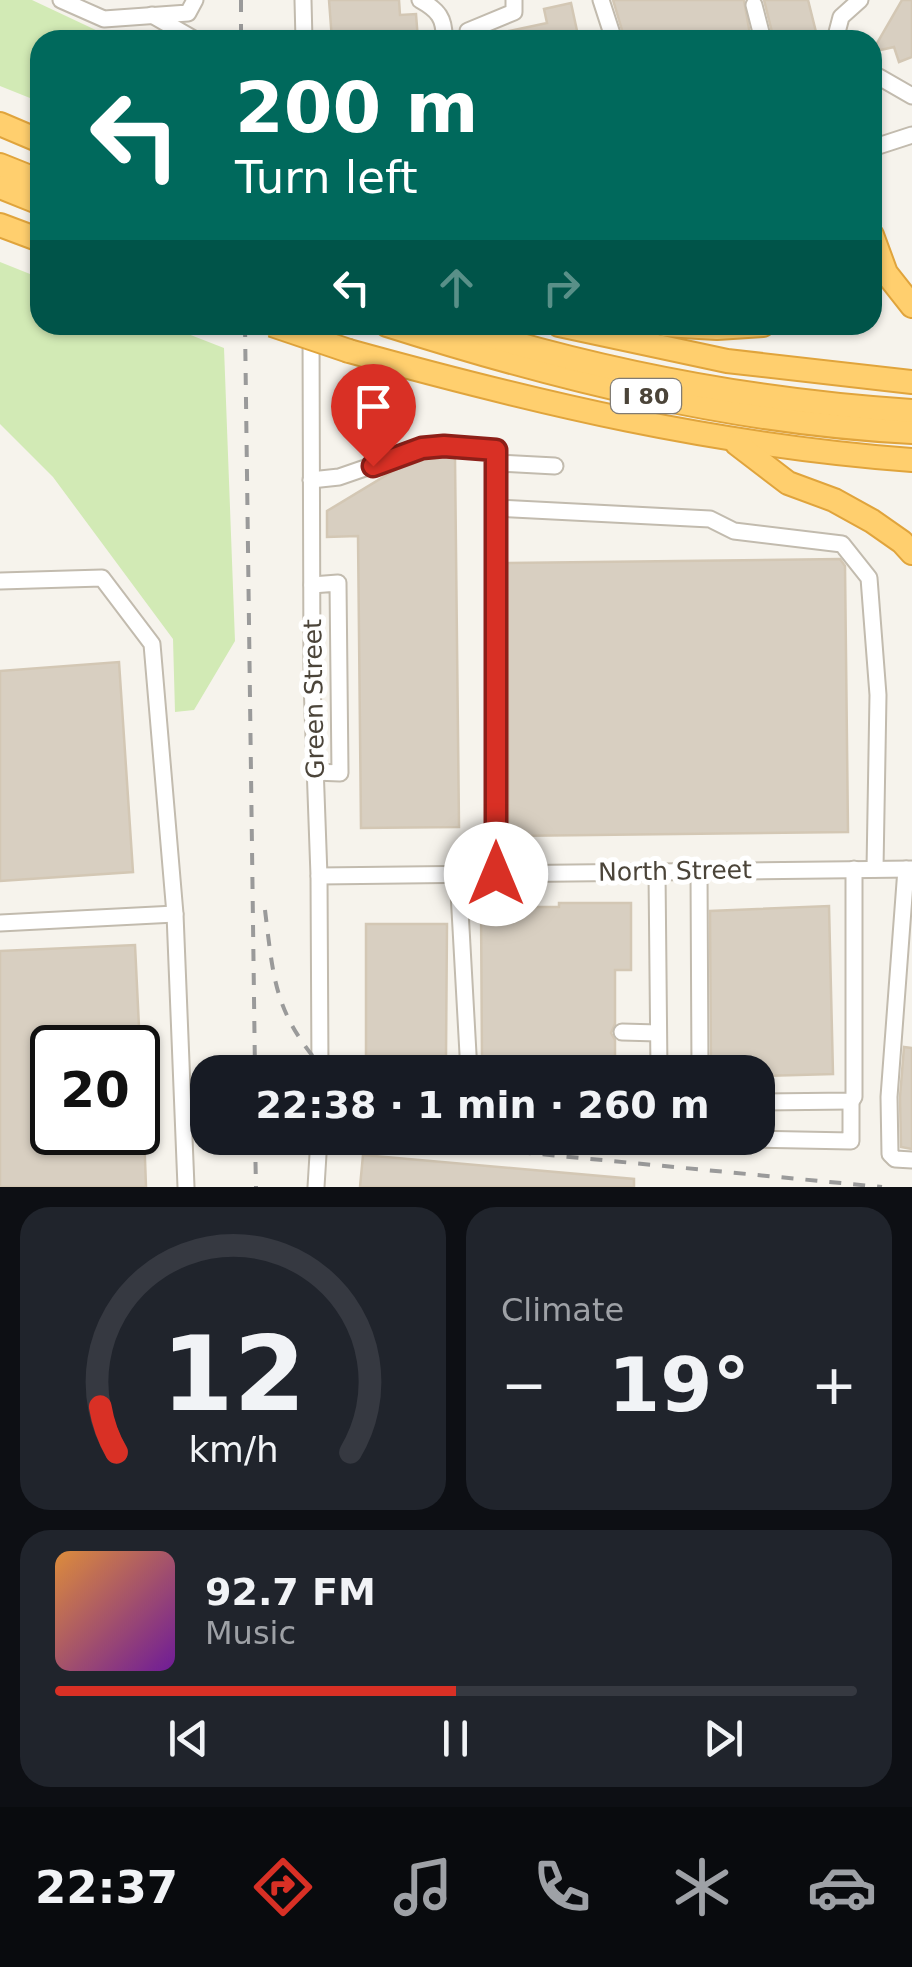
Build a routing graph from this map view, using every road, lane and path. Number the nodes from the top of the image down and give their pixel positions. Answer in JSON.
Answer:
{"nodes":[{"id":1,"x":62,"y":0,"type":"edge"},
{"id":2,"x":195,"y":0,"type":"edge"},
{"id":3,"x":303,"y":0,"type":"edge"},
{"id":4,"x":420,"y":0,"type":"edge"},
{"id":5,"x":601,"y":0,"type":"edge"},
{"id":6,"x":860,"y":0,"type":"edge"},
{"id":7,"x":754,"y":5,"type":"dead end"},
{"id":8,"x":514,"y":6,"type":"edge"},
{"id":9,"x":152,"y":15,"type":"junction"},
{"id":10,"x":178,"y":30,"type":"edge"},
{"id":11,"x":304,"y":30,"type":"edge"},
{"id":12,"x":444,"y":30,"type":"edge"},
{"id":13,"x":470,"y":30,"type":"edge"},
{"id":14,"x":611,"y":30,"type":"edge"},
{"id":15,"x":760,"y":30,"type":"edge"},
{"id":16,"x":838,"y":30,"type":"edge"},
{"id":17,"x":882,"y":78,"type":"edge"},
{"id":18,"x":912,"y":96,"type":"edge"},
{"id":19,"x":0,"y":124,"type":"edge"},
{"id":20,"x":912,"y":135,"type":"edge"},
{"id":21,"x":30,"y":137,"type":"edge"},
{"id":22,"x":882,"y":145,"type":"edge"},
{"id":23,"x":0,"y":165,"type":"edge"},
{"id":24,"x":30,"y":177,"type":"edge"},
{"id":25,"x":0,"y":187,"type":"edge"},
{"id":26,"x":30,"y":198,"type":"edge"},
{"id":27,"x":0,"y":225,"type":"edge"},
{"id":28,"x":30,"y":236,"type":"edge"},
{"id":29,"x":882,"y":261,"type":"edge"},
{"id":30,"x":912,"y":306,"type":"edge"},
{"id":31,"x":303,"y":335,"type":"edge"},
{"id":32,"x":311,"y":335,"type":"edge"},
{"id":33,"x":419,"y":335,"type":"edge"},
{"id":34,"x":489,"y":335,"type":"edge"},
{"id":35,"x":604,"y":335,"type":"edge"},
{"id":36,"x":912,"y":382,"type":"edge"},
{"id":37,"x":912,"y":411,"type":"edge"},
{"id":38,"x":912,"y":432,"type":"edge"},
{"id":39,"x":734,"y":442,"type":"junction"},
{"id":40,"x":912,"y":460,"type":"edge"},
{"id":41,"x":496,"y":463,"type":"junction"},
{"id":42,"x":555,"y":466,"type":"dead end"},
{"id":43,"x":311,"y":480,"type":"junction"},
{"id":44,"x":496,"y":508,"type":"junction"},
{"id":45,"x":912,"y":553,"type":"edge"},
{"id":46,"x":0,"y":581,"type":"edge"},
{"id":47,"x":312,"y":584,"type":"junction"},
{"id":48,"x":315,"y":772,"type":"junction"},
{"id":49,"x":854,"y":869,"type":"junction"},
{"id":50,"x":875,"y":869,"type":"junction"},
{"id":51,"x":909,"y":869,"type":"edge"},
{"id":52,"x":700,"y":871,"type":"junction"},
{"id":53,"x":657,"y":872,"type":"junction"},
{"id":54,"x":458,"y":874,"type":"junction"},
{"id":55,"x":496,"y":874,"type":"junction"},
{"id":56,"x":319,"y":876,"type":"junction"},
{"id":57,"x":175,"y":914,"type":"junction"},
{"id":58,"x":0,"y":923,"type":"edge"},
{"id":59,"x":622,"y":1032,"type":"dead end"},
{"id":60,"x":658,"y":1032,"type":"junction"},
{"id":61,"x":320,"y":1055,"type":"edge"},
{"id":62,"x":468,"y":1055,"type":"edge"},
{"id":63,"x":659,"y":1055,"type":"edge"},
{"id":64,"x":700,"y":1055,"type":"edge"},
{"id":65,"x":889,"y":1098,"type":"junction"},
{"id":66,"x":852,"y":1099,"type":"junction"},
{"id":67,"x":775,"y":1101,"type":"edge"},
{"id":68,"x":775,"y":1139,"type":"edge"},
{"id":69,"x":318,"y":1155,"type":"edge"},
{"id":70,"x":912,"y":1160,"type":"edge"},
{"id":71,"x":186,"y":1187,"type":"edge"},
{"id":72,"x":316,"y":1187,"type":"edge"}],
"edges":[{"from":1,"to":9,"type":"street"},
{"from":2,"to":9,"type":"street"},
{"from":3,"to":11,"type":"street"},
{"from":4,"to":12,"type":"street"},
{"from":5,"to":14,"type":"street"},
{"from":6,"to":16,"type":"street"},
{"from":7,"to":15,"type":"street"},
{"from":8,"to":13,"type":"street"},
{"from":9,"to":10,"type":"street"},
{"from":17,"to":18,"type":"street"},
{"from":19,"to":21,"type":"highway"},
{"from":20,"to":22,"type":"street"},
{"from":23,"to":24,"type":"highway"},
{"from":25,"to":26,"type":"highway"},
{"from":27,"to":28,"type":"highway"},
{"from":29,"to":30,"type":"highway"},
{"from":31,"to":39,"type":"highway","number":"I 80","bridge":true},
{"from":32,"to":43,"type":"street","name":"Green Street"},
{"from":33,"to":38,"type":"highway","number":"I 80"},
{"from":34,"to":37,"type":"highway","number":"I 80"},
{"from":35,"to":36,"type":"highway","number":"I 80"},
{"from":39,"to":40,"type":"highway","number":"I 80"},
{"from":39,"to":45,"type":"highway"},
{"from":41,"to":42,"type":"street"},
{"from":41,"to":43,"type":"street"},
{"from":41,"to":44,"type":"street"},
{"from":43,"to":47,"type":"street","name":"Green Street"},
{"from":44,"to":50,"type":"street"},
{"from":44,"to":55,"type":"street"},
{"from":46,"to":57,"type":"street"},
{"from":47,"to":48,"type":"street","name":"Green Street"},
{"from":47,"to":48,"type":"street"},
{"from":48,"to":56,"type":"street","name":"Green Street"},
{"from":49,"to":50,"type":"street","name":"North Street"},
{"from":49,"to":52,"type":"street","name":"North Street"},
{"from":49,"to":66,"type":"street"},
{"from":50,"to":51,"type":"street","name":"North Street"},
{"from":51,"to":65,"type":"street"},
{"from":52,"to":53,"type":"street","name":"North Street"},
{"from":52,"to":64,"type":"street"},
{"from":53,"to":55,"type":"street","name":"North Street"},
{"from":53,"to":60,"type":"street"},
{"from":54,"to":55,"type":"street","name":"North Street"},
{"from":54,"to":56,"type":"street","name":"North Street"},
{"from":54,"to":62,"type":"street"},
{"from":56,"to":61,"type":"street","name":"Green Street"},
{"from":57,"to":58,"type":"street"},
{"from":57,"to":71,"type":"street"},
{"from":59,"to":60,"type":"street"},
{"from":60,"to":63,"type":"street"},
{"from":65,"to":66,"type":"street"},
{"from":65,"to":70,"type":"street"},
{"from":66,"to":67,"type":"street"},
{"from":66,"to":68,"type":"street"},
{"from":69,"to":72,"type":"street"}]}
